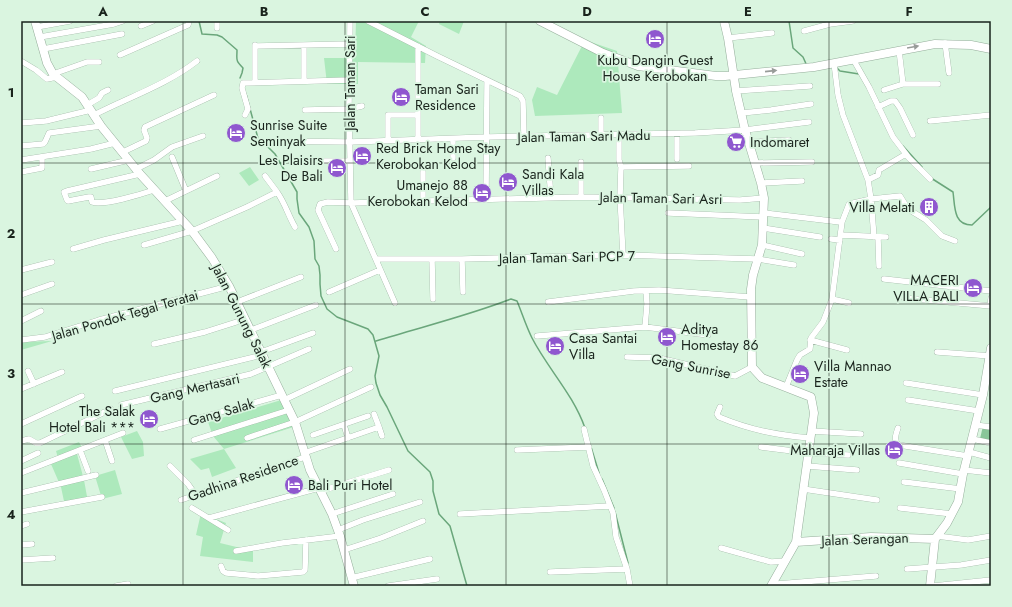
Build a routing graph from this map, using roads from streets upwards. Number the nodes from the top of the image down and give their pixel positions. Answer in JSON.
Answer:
{"nodes":[{"id":1,"x":70,"y":21,"type":"edge"},
{"id":2,"x":122,"y":21,"type":"edge"},
{"id":3,"x":153,"y":21,"type":"edge"},
{"id":4,"x":189,"y":21,"type":"edge"},
{"id":5,"x":217,"y":21,"type":"edge"},
{"id":6,"x":350,"y":21,"type":"edge"},
{"id":7,"x":368,"y":21,"type":"edge"},
{"id":8,"x":540,"y":21,"type":"edge"},
{"id":9,"x":724,"y":21,"type":"edge"},
{"id":10,"x":853,"y":21,"type":"edge"},
{"id":11,"x":36,"y":24,"type":"edge"},
{"id":12,"x":141,"y":26,"type":"dead end"},
{"id":13,"x":217,"y":28,"type":"dead end"},
{"id":14,"x":804,"y":31,"type":"dead end"},
{"id":15,"x":772,"y":33,"type":"dead end"},
{"id":16,"x":122,"y":34,"type":"dead end"},
{"id":17,"x":40,"y":37,"type":"junction"},
{"id":18,"x":728,"y":38,"type":"junction"},
{"id":19,"x":350,"y":44,"type":"junction"},
{"id":20,"x":945,"y":44,"type":"junction"},
{"id":21,"x":304,"y":45,"type":"junction"},
{"id":22,"x":418,"y":46,"type":"junction"},
{"id":23,"x":43,"y":49,"type":"junction"},
{"id":24,"x":991,"y":49,"type":"edge"},
{"id":25,"x":899,"y":50,"type":"junction"},
{"id":26,"x":120,"y":55,"type":"dead end"},
{"id":27,"x":853,"y":59,"type":"junction"},
{"id":28,"x":21,"y":61,"type":"edge"},
{"id":29,"x":197,"y":61,"type":"dead end"},
{"id":30,"x":99,"y":62,"type":"dead end"},
{"id":31,"x":834,"y":64,"type":"junction"},
{"id":32,"x":949,"y":73,"type":"dead end"},
{"id":33,"x":55,"y":75,"type":"junction"},
{"id":34,"x":733,"y":76,"type":"junction"},
{"id":35,"x":304,"y":80,"type":"junction"},
{"id":36,"x":350,"y":80,"type":"junction"},
{"id":37,"x":487,"y":80,"type":"junction"},
{"id":38,"x":255,"y":82,"type":"junction"},
{"id":39,"x":903,"y":84,"type":"junction"},
{"id":40,"x":938,"y":84,"type":"dead end"},
{"id":41,"x":810,"y":86,"type":"dead end"},
{"id":42,"x":108,"y":90,"type":"dead end"},
{"id":43,"x":884,"y":90,"type":"dead end"},
{"id":44,"x":736,"y":91,"type":"junction"},
{"id":45,"x":214,"y":96,"type":"dead end"},
{"id":46,"x":811,"y":104,"type":"dead end"},
{"id":47,"x":362,"y":106,"type":"dead end"},
{"id":48,"x":878,"y":107,"type":"junction"},
{"id":49,"x":349,"y":109,"type":"junction"},
{"id":50,"x":91,"y":110,"type":"junction"},
{"id":51,"x":305,"y":110,"type":"dead end"},
{"id":52,"x":742,"y":113,"type":"junction"},
{"id":53,"x":244,"y":114,"type":"dead end"},
{"id":54,"x":418,"y":115,"type":"junction"},
{"id":55,"x":991,"y":115,"type":"edge"},
{"id":56,"x":600,"y":118,"type":"dead end"},
{"id":57,"x":930,"y":121,"type":"dead end"},
{"id":58,"x":809,"y":122,"type":"dead end"},
{"id":59,"x":21,"y":123,"type":"edge"},
{"id":60,"x":101,"y":126,"type":"junction"},
{"id":61,"x":745,"y":130,"type":"junction"},
{"id":62,"x":677,"y":134,"type":"junction"},
{"id":63,"x":619,"y":135,"type":"junction"},
{"id":64,"x":913,"y":135,"type":"dead end"},
{"id":65,"x":203,"y":136,"type":"dead end"},
{"id":66,"x":601,"y":136,"type":"junction"},
{"id":67,"x":487,"y":137,"type":"junction"},
{"id":68,"x":524,"y":137,"type":"junction"},
{"id":69,"x":453,"y":139,"type":"junction"},
{"id":70,"x":388,"y":140,"type":"junction"},
{"id":71,"x":418,"y":140,"type":"junction"},
{"id":72,"x":789,"y":140,"type":"dead end"},
{"id":73,"x":263,"y":141,"type":"dead end"},
{"id":74,"x":350,"y":142,"type":"junction"},
{"id":75,"x":748,"y":142,"type":"junction"},
{"id":76,"x":115,"y":143,"type":"junction"},
{"id":77,"x":21,"y":146,"type":"edge"},
{"id":78,"x":123,"y":152,"type":"junction"},
{"id":79,"x":906,"y":154,"type":"junction"},
{"id":80,"x":42,"y":157,"type":"junction"},
{"id":81,"x":172,"y":157,"type":"dead end"},
{"id":82,"x":453,"y":158,"type":"dead end"},
{"id":83,"x":548,"y":158,"type":"dead end"},
{"id":84,"x":677,"y":159,"type":"dead end"},
{"id":85,"x":21,"y":160,"type":"edge"},
{"id":86,"x":129,"y":160,"type":"junction"},
{"id":87,"x":317,"y":161,"type":"dead end"},
{"id":88,"x":350,"y":161,"type":"junction"},
{"id":89,"x":581,"y":162,"type":"dead end"},
{"id":90,"x":812,"y":162,"type":"dead end"},
{"id":91,"x":755,"y":163,"type":"junction"},
{"id":92,"x":688,"y":166,"type":"dead end"},
{"id":93,"x":621,"y":167,"type":"junction"},
{"id":94,"x":90,"y":169,"type":"dead end"},
{"id":95,"x":138,"y":171,"type":"junction"},
{"id":96,"x":21,"y":172,"type":"edge"},
{"id":97,"x":423,"y":172,"type":"dead end"},
{"id":98,"x":217,"y":176,"type":"dead end"},
{"id":99,"x":265,"y":176,"type":"dead end"},
{"id":100,"x":930,"y":179,"type":"dead end"},
{"id":101,"x":868,"y":180,"type":"junction"},
{"id":102,"x":802,"y":181,"type":"dead end"},
{"id":103,"x":761,"y":183,"type":"junction"},
{"id":104,"x":154,"y":190,"type":"junction"},
{"id":105,"x":186,"y":191,"type":"junction"},
{"id":106,"x":276,"y":192,"type":"junction"},
{"id":107,"x":581,"y":197,"type":"junction"},
{"id":108,"x":620,"y":197,"type":"junction"},
{"id":109,"x":551,"y":198,"type":"junction"},
{"id":110,"x":764,"y":198,"type":"junction"},
{"id":111,"x":871,"y":199,"type":"junction"},
{"id":112,"x":486,"y":200,"type":"junction"},
{"id":113,"x":165,"y":201,"type":"junction"},
{"id":114,"x":423,"y":202,"type":"junction"},
{"id":115,"x":351,"y":203,"type":"junction"},
{"id":116,"x":668,"y":213,"type":"dead end"},
{"id":117,"x":764,"y":215,"type":"junction"},
{"id":118,"x":183,"y":221,"type":"junction"},
{"id":119,"x":840,"y":222,"type":"dead end"},
{"id":120,"x":295,"y":227,"type":"dead end"},
{"id":121,"x":763,"y":228,"type":"junction"},
{"id":122,"x":192,"y":231,"type":"junction"},
{"id":123,"x":820,"y":237,"type":"dead end"},
{"id":124,"x":876,"y":237,"type":"junction"},
{"id":125,"x":886,"y":237,"type":"dead end"},
{"id":126,"x":840,"y":238,"type":"junction"},
{"id":127,"x":831,"y":239,"type":"dead end"},
{"id":128,"x":955,"y":241,"type":"dead end"},
{"id":129,"x":144,"y":245,"type":"dead end"},
{"id":130,"x":762,"y":245,"type":"junction"},
{"id":131,"x":73,"y":249,"type":"dead end"},
{"id":132,"x":336,"y":249,"type":"dead end"},
{"id":133,"x":802,"y":254,"type":"dead end"},
{"id":134,"x":623,"y":255,"type":"junction"},
{"id":135,"x":376,"y":259,"type":"junction"},
{"id":136,"x":432,"y":259,"type":"junction"},
{"id":137,"x":462,"y":259,"type":"junction"},
{"id":138,"x":758,"y":259,"type":"junction"},
{"id":139,"x":52,"y":262,"type":"dead end"},
{"id":140,"x":794,"y":265,"type":"dead end"},
{"id":141,"x":879,"y":266,"type":"dead end"},
{"id":142,"x":21,"y":270,"type":"edge"},
{"id":143,"x":380,"y":270,"type":"junction"},
{"id":144,"x":300,"y":277,"type":"dead end"},
{"id":145,"x":884,"y":279,"type":"dead end"},
{"id":146,"x":52,"y":284,"type":"dead end"},
{"id":147,"x":229,"y":286,"type":"junction"},
{"id":148,"x":646,"y":291,"type":"junction"},
{"id":149,"x":991,"y":291,"type":"edge"},
{"id":150,"x":329,"y":292,"type":"dead end"},
{"id":151,"x":463,"y":292,"type":"dead end"},
{"id":152,"x":21,"y":295,"type":"edge"},
{"id":153,"x":750,"y":297,"type":"junction"},
{"id":154,"x":433,"y":298,"type":"dead end"},
{"id":155,"x":904,"y":298,"type":"dead end"},
{"id":156,"x":991,"y":298,"type":"edge"},
{"id":157,"x":832,"y":299,"type":"junction"},
{"id":158,"x":237,"y":302,"type":"junction"},
{"id":159,"x":548,"y":302,"type":"dead end"},
{"id":160,"x":395,"y":303,"type":"dead end"},
{"id":161,"x":849,"y":303,"type":"dead end"},
{"id":162,"x":316,"y":305,"type":"dead end"},
{"id":163,"x":991,"y":306,"type":"edge"},
{"id":164,"x":41,"y":311,"type":"dead end"},
{"id":165,"x":246,"y":319,"type":"junction"},
{"id":166,"x":21,"y":320,"type":"edge"},
{"id":167,"x":645,"y":328,"type":"junction"},
{"id":168,"x":251,"y":330,"type":"junction"},
{"id":169,"x":313,"y":333,"type":"dead end"},
{"id":170,"x":708,"y":335,"type":"dead end"},
{"id":171,"x":536,"y":336,"type":"dead end"},
{"id":172,"x":21,"y":340,"type":"edge"},
{"id":173,"x":810,"y":340,"type":"junction"},
{"id":174,"x":154,"y":344,"type":"dead end"},
{"id":175,"x":309,"y":349,"type":"dead end"},
{"id":176,"x":847,"y":350,"type":"dead end"},
{"id":177,"x":937,"y":352,"type":"dead end"},
{"id":178,"x":262,"y":353,"type":"junction"},
{"id":179,"x":991,"y":353,"type":"edge"},
{"id":180,"x":628,"y":357,"type":"dead end"},
{"id":181,"x":268,"y":367,"type":"junction"},
{"id":182,"x":752,"y":367,"type":"junction"},
{"id":183,"x":350,"y":369,"type":"dead end"},
{"id":184,"x":28,"y":371,"type":"dead end"},
{"id":185,"x":62,"y":372,"type":"dead end"},
{"id":186,"x":906,"y":383,"type":"dead end"},
{"id":187,"x":34,"y":384,"type":"junction"},
{"id":188,"x":371,"y":387,"type":"dead end"},
{"id":189,"x":786,"y":387,"type":"junction"},
{"id":190,"x":21,"y":389,"type":"edge"},
{"id":191,"x":114,"y":391,"type":"dead end"},
{"id":192,"x":986,"y":391,"type":"edge"},
{"id":193,"x":82,"y":396,"type":"dead end"},
{"id":194,"x":283,"y":398,"type":"junction"},
{"id":195,"x":908,"y":400,"type":"dead end"},
{"id":196,"x":121,"y":405,"type":"dead end"},
{"id":197,"x":720,"y":407,"type":"dead end"},
{"id":198,"x":111,"y":409,"type":"dead end"},
{"id":199,"x":289,"y":410,"type":"junction"},
{"id":200,"x":979,"y":411,"type":"junction"},
{"id":201,"x":374,"y":414,"type":"dead end"},
{"id":202,"x":368,"y":416,"type":"dead end"},
{"id":203,"x":294,"y":422,"type":"junction"},
{"id":204,"x":21,"y":424,"type":"edge"},
{"id":205,"x":344,"y":425,"type":"junction"},
{"id":206,"x":975,"y":425,"type":"junction"},
{"id":207,"x":379,"y":427,"type":"junction"},
{"id":208,"x":898,"y":428,"type":"dead end"},
{"id":209,"x":991,"y":428,"type":"edge"},
{"id":210,"x":160,"y":429,"type":"dead end"},
{"id":211,"x":584,"y":429,"type":"dead end"},
{"id":212,"x":123,"y":432,"type":"dead end"},
{"id":213,"x":811,"y":434,"type":"junction"},
{"id":214,"x":861,"y":434,"type":"dead end"},
{"id":215,"x":314,"y":435,"type":"dead end"},
{"id":216,"x":382,"y":436,"type":"dead end"},
{"id":217,"x":247,"y":438,"type":"dead end"},
{"id":218,"x":348,"y":438,"type":"junction"},
{"id":219,"x":972,"y":439,"type":"junction"},
{"id":220,"x":21,"y":440,"type":"edge"},
{"id":221,"x":105,"y":440,"type":"junction"},
{"id":222,"x":194,"y":440,"type":"dead end"},
{"id":223,"x":991,"y":443,"type":"edge"},
{"id":224,"x":589,"y":447,"type":"junction"},
{"id":225,"x":761,"y":447,"type":"dead end"},
{"id":226,"x":80,"y":450,"type":"junction"},
{"id":227,"x":518,"y":450,"type":"dead end"},
{"id":228,"x":38,"y":453,"type":"dead end"},
{"id":229,"x":808,"y":453,"type":"junction"},
{"id":230,"x":968,"y":454,"type":"junction"},
{"id":231,"x":304,"y":455,"type":"junction"},
{"id":232,"x":848,"y":455,"type":"dead end"},
{"id":233,"x":991,"y":458,"type":"edge"},
{"id":234,"x":21,"y":461,"type":"edge"},
{"id":235,"x":112,"y":462,"type":"dead end"},
{"id":236,"x":899,"y":464,"type":"dead end"},
{"id":237,"x":170,"y":466,"type":"dead end"},
{"id":238,"x":807,"y":466,"type":"junction"},
{"id":239,"x":389,"y":470,"type":"dead end"},
{"id":240,"x":857,"y":470,"type":"dead end"},
{"id":241,"x":88,"y":471,"type":"dead end"},
{"id":242,"x":964,"y":472,"type":"junction"},
{"id":243,"x":21,"y":473,"type":"edge"},
{"id":244,"x":991,"y":473,"type":"edge"},
{"id":245,"x":96,"y":475,"type":"dead end"},
{"id":246,"x":904,"y":482,"type":"dead end"},
{"id":247,"x":803,"y":489,"type":"junction"},
{"id":248,"x":961,"y":489,"type":"junction"},
{"id":249,"x":320,"y":490,"type":"junction"},
{"id":250,"x":21,"y":493,"type":"edge"},
{"id":251,"x":195,"y":494,"type":"junction"},
{"id":252,"x":393,"y":494,"type":"dead end"},
{"id":253,"x":102,"y":497,"type":"dead end"},
{"id":254,"x":181,"y":500,"type":"dead end"},
{"id":255,"x":877,"y":500,"type":"dead end"},
{"id":256,"x":420,"y":502,"type":"dead end"},
{"id":257,"x":610,"y":506,"type":"junction"},
{"id":258,"x":192,"y":508,"type":"dead end"},
{"id":259,"x":900,"y":508,"type":"dead end"},
{"id":260,"x":21,"y":512,"type":"edge"},
{"id":261,"x":332,"y":514,"type":"junction"},
{"id":262,"x":460,"y":514,"type":"dead end"},
{"id":263,"x":952,"y":514,"type":"junction"},
{"id":264,"x":209,"y":518,"type":"junction"},
{"id":265,"x":423,"y":521,"type":"dead end"},
{"id":266,"x":228,"y":530,"type":"dead end"},
{"id":267,"x":339,"y":533,"type":"junction"},
{"id":268,"x":991,"y":536,"type":"edge"},
{"id":269,"x":936,"y":537,"type":"junction"},
{"id":270,"x":306,"y":540,"type":"junction"},
{"id":271,"x":796,"y":542,"type":"junction"},
{"id":272,"x":32,"y":544,"type":"dead end"},
{"id":273,"x":21,"y":545,"type":"edge"},
{"id":274,"x":721,"y":548,"type":"dead end"},
{"id":275,"x":344,"y":550,"type":"junction"},
{"id":276,"x":236,"y":551,"type":"dead end"},
{"id":277,"x":53,"y":558,"type":"dead end"},
{"id":278,"x":430,"y":559,"type":"dead end"},
{"id":279,"x":21,"y":560,"type":"edge"},
{"id":280,"x":991,"y":560,"type":"edge"},
{"id":281,"x":786,"y":561,"type":"junction"},
{"id":282,"x":221,"y":566,"type":"dead end"},
{"id":283,"x":932,"y":568,"type":"junction"},
{"id":284,"x":628,"y":569,"type":"junction"},
{"id":285,"x":907,"y":569,"type":"dead end"},
{"id":286,"x":550,"y":572,"type":"dead end"},
{"id":287,"x":876,"y":576,"type":"dead end"},
{"id":288,"x":351,"y":578,"type":"junction"},
{"id":289,"x":437,"y":579,"type":"dead end"},
{"id":290,"x":991,"y":580,"type":"edge"},
{"id":291,"x":128,"y":584,"type":"dead end"},
{"id":292,"x":772,"y":584,"type":"edge"},
{"id":293,"x":116,"y":586,"type":"edge"},
{"id":294,"x":354,"y":586,"type":"edge"},
{"id":295,"x":388,"y":586,"type":"edge"},
{"id":296,"x":630,"y":586,"type":"edge"},
{"id":297,"x":932,"y":586,"type":"edge"}],
"edges":[{"from":1,"to":11,"type":"street"},
{"from":2,"to":17,"type":"street"},
{"from":3,"to":12,"type":"street"},
{"from":4,"to":26,"type":"street"},
{"from":5,"to":13,"type":"street"},
{"from":6,"to":19,"type":"street","name":"Jalan Taman Sari"},
{"from":7,"to":22,"type":"street"},
{"from":8,"to":34,"type":"street"},
{"from":9,"to":18,"type":"street"},
{"from":10,"to":14,"type":"street"},
{"from":11,"to":17,"type":"street","name":"Jalan Gunung Salak"},
{"from":15,"to":18,"type":"street"},
{"from":16,"to":23,"type":"street"},
{"from":17,"to":23,"type":"street","name":"Jalan Gunung Salak"},
{"from":18,"to":34,"type":"street"},
{"from":19,"to":21,"type":"street"},
{"from":19,"to":36,"type":"street","name":"Jalan Taman Sari"},
{"from":20,"to":24,"type":"street"},
{"from":25,"to":20,"type":"street","one_way":true},
{"from":20,"to":32,"type":"street"},
{"from":21,"to":35,"type":"street"},
{"from":21,"to":38,"type":"street"},
{"from":22,"to":37,"type":"street"},
{"from":22,"to":54,"type":"street"},
{"from":23,"to":33,"type":"street","name":"Jalan Gunung Salak"},
{"from":25,"to":27,"type":"street"},
{"from":25,"to":39,"type":"street"},
{"from":27,"to":31,"type":"street"},
{"from":27,"to":48,"type":"street"},
{"from":28,"to":33,"type":"street"},
{"from":29,"to":50,"type":"street"},
{"from":30,"to":33,"type":"street"},
{"from":34,"to":31,"type":"street","one_way":true},
{"from":31,"to":101,"type":"street"},
{"from":33,"to":50,"type":"street","name":"Jalan Gunung Salak"},
{"from":34,"to":44,"type":"street"},
{"from":35,"to":36,"type":"street"},
{"from":35,"to":38,"type":"street"},
{"from":36,"to":49,"type":"street","name":"Jalan Taman Sari"},
{"from":37,"to":67,"type":"street"},
{"from":37,"to":68,"type":"street"},
{"from":38,"to":53,"type":"street"},
{"from":39,"to":40,"type":"street"},
{"from":39,"to":43,"type":"street"},
{"from":41,"to":44,"type":"street"},
{"from":42,"to":50,"type":"street"},
{"from":44,"to":52,"type":"street"},
{"from":45,"to":78,"type":"street"},
{"from":46,"to":52,"type":"street"},
{"from":47,"to":49,"type":"street"},
{"from":48,"to":64,"type":"street"},
{"from":48,"to":79,"type":"street"},
{"from":49,"to":51,"type":"street"},
{"from":49,"to":74,"type":"street","name":"Jalan Taman Sari"},
{"from":50,"to":59,"type":"street"},
{"from":50,"to":60,"type":"street","name":"Jalan Gunung Salak"},
{"from":52,"to":61,"type":"street"},
{"from":54,"to":70,"type":"street"},
{"from":54,"to":71,"type":"street"},
{"from":55,"to":57,"type":"street"},
{"from":56,"to":66,"type":"street"},
{"from":58,"to":61,"type":"street","name":"Jalan Taman Sari Madu"},
{"from":60,"to":76,"type":"street","name":"Jalan Gunung Salak"},
{"from":60,"to":77,"type":"street"},
{"from":61,"to":62,"type":"street","name":"Jalan Taman Sari Madu"},
{"from":61,"to":75,"type":"street"},
{"from":62,"to":63,"type":"street","name":"Jalan Taman Sari Madu"},
{"from":62,"to":84,"type":"street"},
{"from":63,"to":66,"type":"street","name":"Jalan Taman Sari Madu"},
{"from":63,"to":93,"type":"street"},
{"from":65,"to":95,"type":"street"},
{"from":66,"to":68,"type":"street","name":"Jalan Taman Sari Madu"},
{"from":67,"to":68,"type":"street","name":"Jalan Taman Sari Madu"},
{"from":67,"to":69,"type":"street","name":"Jalan Taman Sari Madu"},
{"from":67,"to":112,"type":"street"},
{"from":69,"to":71,"type":"street","name":"Jalan Taman Sari Madu"},
{"from":69,"to":82,"type":"street"},
{"from":70,"to":71,"type":"street","name":"Jalan Taman Sari Madu"},
{"from":70,"to":74,"type":"street","name":"Jalan Taman Sari Madu"},
{"from":72,"to":75,"type":"street"},
{"from":73,"to":74,"type":"street","name":"Jalan Taman Sari Madu"},
{"from":74,"to":88,"type":"street","name":"Jalan Taman Sari"},
{"from":75,"to":91,"type":"street"},
{"from":76,"to":78,"type":"street","name":"Jalan Gunung Salak"},
{"from":76,"to":80,"type":"street"},
{"from":78,"to":86,"type":"street","name":"Jalan Gunung Salak"},
{"from":79,"to":100,"type":"street"},
{"from":79,"to":101,"type":"street"},
{"from":80,"to":85,"type":"street"},
{"from":80,"to":96,"type":"street"},
{"from":81,"to":105,"type":"street"},
{"from":83,"to":109,"type":"street"},
{"from":86,"to":94,"type":"street"},
{"from":86,"to":95,"type":"street","name":"Jalan Gunung Salak"},
{"from":87,"to":88,"type":"street"},
{"from":88,"to":115,"type":"street","name":"Jalan Taman Sari"},
{"from":89,"to":107,"type":"street"},
{"from":90,"to":91,"type":"street"},
{"from":91,"to":103,"type":"street"},
{"from":92,"to":93,"type":"street"},
{"from":93,"to":108,"type":"street"},
{"from":95,"to":104,"type":"street","name":"Jalan Gunung Salak"},
{"from":95,"to":104,"type":"street"},
{"from":97,"to":114,"type":"street"},
{"from":98,"to":105,"type":"street"},
{"from":99,"to":106,"type":"street"},
{"from":101,"to":111,"type":"street"},
{"from":102,"to":103,"type":"street"},
{"from":103,"to":110,"type":"street"},
{"from":104,"to":113,"type":"street","name":"Jalan Gunung Salak"},
{"from":105,"to":113,"type":"street"},
{"from":106,"to":120,"type":"street"},
{"from":106,"to":122,"type":"street"},
{"from":107,"to":108,"type":"street","name":"Jalan Taman Sari Asri"},
{"from":107,"to":109,"type":"street","name":"Jalan Taman Sari Asri"},
{"from":108,"to":110,"type":"street","name":"Jalan Taman Sari Asri"},
{"from":108,"to":134,"type":"street"},
{"from":109,"to":112,"type":"street","name":"Jalan Taman Sari Asri"},
{"from":110,"to":117,"type":"street"},
{"from":111,"to":124,"type":"street"},
{"from":111,"to":126,"type":"street"},
{"from":111,"to":128,"type":"street"},
{"from":112,"to":114,"type":"street","name":"Jalan Taman Sari Asri"},
{"from":113,"to":118,"type":"street","name":"Jalan Gunung Salak"},
{"from":114,"to":115,"type":"street","name":"Jalan Taman Sari Asri"},
{"from":115,"to":132,"type":"street","name":"Jalan Taman Sari Asri"},
{"from":115,"to":135,"type":"street","name":"Jalan Taman Sari"},
{"from":116,"to":117,"type":"street"},
{"from":117,"to":119,"type":"street"},
{"from":117,"to":121,"type":"street"},
{"from":118,"to":122,"type":"street","name":"Jalan Gunung Salak"},
{"from":118,"to":131,"type":"street"},
{"from":121,"to":123,"type":"street"},
{"from":121,"to":130,"type":"street"},
{"from":122,"to":129,"type":"street"},
{"from":122,"to":147,"type":"street","name":"Jalan Gunung Salak"},
{"from":124,"to":125,"type":"street"},
{"from":124,"to":126,"type":"street"},
{"from":124,"to":141,"type":"street"},
{"from":126,"to":127,"type":"street"},
{"from":126,"to":157,"type":"street"},
{"from":130,"to":133,"type":"street"},
{"from":130,"to":138,"type":"street"},
{"from":134,"to":137,"type":"street","name":"Jalan Taman Sari PCP 7"},
{"from":134,"to":138,"type":"street","name":"Jalan Taman Sari PCP 7"},
{"from":135,"to":136,"type":"street","name":"Jalan Taman Sari PCP 7"},
{"from":135,"to":143,"type":"street","name":"Jalan Taman Sari"},
{"from":136,"to":137,"type":"street","name":"Jalan Taman Sari PCP 7"},
{"from":136,"to":154,"type":"street"},
{"from":137,"to":151,"type":"street"},
{"from":138,"to":140,"type":"street","name":"Jalan Taman Sari PCP 7"},
{"from":138,"to":153,"type":"street"},
{"from":139,"to":142,"type":"street"},
{"from":143,"to":150,"type":"street"},
{"from":143,"to":160,"type":"street","name":"Jalan Taman Sari"},
{"from":144,"to":158,"type":"street"},
{"from":145,"to":149,"type":"street"},
{"from":146,"to":152,"type":"street"},
{"from":147,"to":158,"type":"street","name":"Jalan Gunung Salak"},
{"from":147,"to":172,"type":"street","name":"Jalan Pondok Tegal Teratai"},
{"from":148,"to":153,"type":"street"},
{"from":148,"to":159,"type":"street"},
{"from":148,"to":167,"type":"street"},
{"from":153,"to":182,"type":"street"},
{"from":155,"to":163,"type":"street"},
{"from":156,"to":163,"type":"street"},
{"from":157,"to":161,"type":"street"},
{"from":157,"to":173,"type":"street"},
{"from":158,"to":165,"type":"street","name":"Jalan Gunung Salak"},
{"from":162,"to":168,"type":"street"},
{"from":164,"to":166,"type":"street"},
{"from":165,"to":168,"type":"street","name":"Jalan Gunung Salak"},
{"from":165,"to":174,"type":"street"},
{"from":167,"to":170,"type":"street"},
{"from":167,"to":171,"type":"street"},
{"from":168,"to":178,"type":"street","name":"Jalan Gunung Salak"},
{"from":169,"to":178,"type":"street"},
{"from":173,"to":176,"type":"street"},
{"from":173,"to":189,"type":"street"},
{"from":175,"to":181,"type":"street","name":"Gang Mertasari"},
{"from":177,"to":179,"type":"street"},
{"from":178,"to":181,"type":"street","name":"Jalan Gunung Salak"},
{"from":178,"to":191,"type":"street"},
{"from":179,"to":192,"type":"street"},
{"from":180,"to":182,"type":"street","name":"Gang Sunrise"},
{"from":181,"to":194,"type":"street","name":"Jalan Gunung Salak"},
{"from":181,"to":196,"type":"street","name":"Gang Mertasari"},
{"from":182,"to":189,"type":"street"},
{"from":183,"to":194,"type":"street","name":"Gang Salak"},
{"from":184,"to":187,"type":"street"},
{"from":185,"to":187,"type":"street"},
{"from":186,"to":192,"type":"street"},
{"from":187,"to":190,"type":"street"},
{"from":188,"to":203,"type":"street"},
{"from":189,"to":213,"type":"street"},
{"from":192,"to":200,"type":"street"},
{"from":193,"to":204,"type":"street"},
{"from":194,"to":199,"type":"street","name":"Jalan Gunung Salak"},
{"from":194,"to":210,"type":"street","name":"Gang Salak"},
{"from":195,"to":200,"type":"street"},
{"from":197,"to":213,"type":"street"},
{"from":198,"to":220,"type":"street"},
{"from":199,"to":203,"type":"street","name":"Jalan Gunung Salak"},
{"from":199,"to":222,"type":"street"},
{"from":200,"to":206,"type":"street"},
{"from":201,"to":207,"type":"street"},
{"from":202,"to":205,"type":"street"},
{"from":203,"to":217,"type":"street"},
{"from":203,"to":231,"type":"street","name":"Jalan Gunung Salak"},
{"from":205,"to":215,"type":"street"},
{"from":205,"to":218,"type":"street"},
{"from":206,"to":209,"type":"street"},
{"from":206,"to":219,"type":"street"},
{"from":207,"to":216,"type":"street"},
{"from":207,"to":218,"type":"street","name":"Gadhina Residence"},
{"from":208,"to":230,"type":"street"},
{"from":211,"to":224,"type":"street"},
{"from":212,"to":221,"type":"street"},
{"from":213,"to":214,"type":"street"},
{"from":213,"to":229,"type":"street"},
{"from":218,"to":231,"type":"street","name":"Gadhina Residence"},
{"from":219,"to":223,"type":"street"},
{"from":219,"to":230,"type":"street"},
{"from":221,"to":226,"type":"street"},
{"from":221,"to":235,"type":"street"},
{"from":224,"to":227,"type":"street"},
{"from":224,"to":257,"type":"street"},
{"from":225,"to":229,"type":"street"},
{"from":226,"to":241,"type":"street"},
{"from":226,"to":243,"type":"street"},
{"from":228,"to":234,"type":"street"},
{"from":229,"to":232,"type":"street"},
{"from":229,"to":238,"type":"street"},
{"from":230,"to":233,"type":"street"},
{"from":230,"to":242,"type":"street"},
{"from":231,"to":249,"type":"street","name":"Jalan Gunung Salak"},
{"from":231,"to":251,"type":"street","name":"Gadhina Residence"},
{"from":236,"to":242,"type":"street"},
{"from":237,"to":251,"type":"street"},
{"from":238,"to":240,"type":"street"},
{"from":238,"to":247,"type":"street"},
{"from":239,"to":249,"type":"street"},
{"from":242,"to":244,"type":"street"},
{"from":242,"to":248,"type":"street"},
{"from":245,"to":250,"type":"street"},
{"from":246,"to":248,"type":"street"},
{"from":247,"to":255,"type":"street"},
{"from":247,"to":271,"type":"street"},
{"from":248,"to":263,"type":"street"},
{"from":249,"to":261,"type":"street","name":"Jalan Gunung Salak"},
{"from":249,"to":264,"type":"street"},
{"from":251,"to":254,"type":"street","name":"Gadhina Residence"},
{"from":252,"to":261,"type":"street"},
{"from":253,"to":260,"type":"street"},
{"from":256,"to":267,"type":"street"},
{"from":257,"to":262,"type":"street"},
{"from":257,"to":284,"type":"street"},
{"from":258,"to":264,"type":"street"},
{"from":259,"to":263,"type":"street"},
{"from":261,"to":267,"type":"street","name":"Jalan Gunung Salak"},
{"from":263,"to":269,"type":"street"},
{"from":264,"to":266,"type":"street"},
{"from":265,"to":275,"type":"street"},
{"from":267,"to":270,"type":"street"},
{"from":267,"to":275,"type":"street","name":"Jalan Gunung Salak"},
{"from":268,"to":269,"type":"street"},
{"from":269,"to":271,"type":"street","name":"Jalan Serangan"},
{"from":269,"to":283,"type":"street"},
{"from":270,"to":276,"type":"street"},
{"from":270,"to":282,"type":"street"},
{"from":271,"to":281,"type":"street"},
{"from":272,"to":273,"type":"street"},
{"from":274,"to":281,"type":"street"},
{"from":275,"to":288,"type":"street","name":"Jalan Gunung Salak"},
{"from":277,"to":279,"type":"street"},
{"from":278,"to":288,"type":"street"},
{"from":280,"to":283,"type":"street"},
{"from":281,"to":292,"type":"street"},
{"from":283,"to":285,"type":"street"},
{"from":283,"to":297,"type":"street"},
{"from":284,"to":286,"type":"street"},
{"from":284,"to":296,"type":"street"},
{"from":287,"to":292,"type":"street"},
{"from":288,"to":294,"type":"street","name":"Jalan Gunung Salak"},
{"from":289,"to":295,"type":"street"},
{"from":290,"to":297,"type":"street"},
{"from":291,"to":293,"type":"street"}]}
